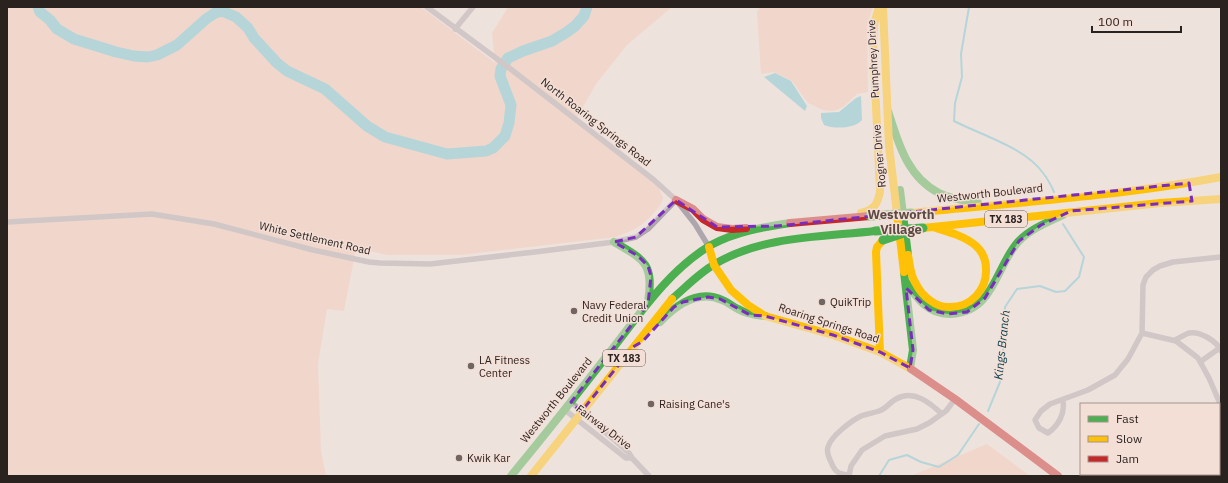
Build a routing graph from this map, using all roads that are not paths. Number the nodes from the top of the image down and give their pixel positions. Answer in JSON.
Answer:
{"nodes":[{"id":1,"x":427,"y":7,"type":"edge"},
{"id":2,"x":472,"y":7,"type":"edge"},
{"id":3,"x":879,"y":7,"type":"edge"},
{"id":4,"x":883,"y":7,"type":"edge"},
{"id":5,"x":455,"y":29,"type":"junction"},
{"id":6,"x":888,"y":110,"type":"junction"},
{"id":7,"x":1221,"y":177,"type":"edge"},
{"id":8,"x":1190,"y":192,"type":"junction"},
{"id":9,"x":1105,"y":194,"type":"junction"},
{"id":10,"x":1221,"y":199,"type":"edge"},
{"id":11,"x":676,"y":200,"type":"junction"},
{"id":12,"x":995,"y":204,"type":"junction"},
{"id":13,"x":1106,"y":208,"type":"junction"},
{"id":14,"x":1071,"y":212,"type":"junction"},
{"id":15,"x":833,"y":219,"type":"junction"},
{"id":16,"x":7,"y":222,"type":"edge"},
{"id":17,"x":789,"y":224,"type":"junction"},
{"id":18,"x":770,"y":227,"type":"junction"},
{"id":19,"x":932,"y":227,"type":"junction"},
{"id":20,"x":923,"y":228,"type":"junction"},
{"id":21,"x":790,"y":240,"type":"junction"},
{"id":22,"x":614,"y":242,"type":"junction"},
{"id":23,"x":709,"y":247,"type":"junction"},
{"id":24,"x":1221,"y":257,"type":"edge"},
{"id":25,"x":714,"y":265,"type":"junction"},
{"id":26,"x":906,"y":282,"type":"junction"},
{"id":27,"x":648,"y":304,"type":"junction"},
{"id":28,"x":765,"y":316,"type":"junction"},
{"id":29,"x":1142,"y":333,"type":"junction"},
{"id":30,"x":1175,"y":340,"type":"junction"},
{"id":31,"x":633,"y":347,"type":"junction"},
{"id":32,"x":1221,"y":348,"type":"edge"},
{"id":33,"x":880,"y":352,"type":"junction"},
{"id":34,"x":1200,"y":362,"type":"junction"},
{"id":35,"x":910,"y":368,"type":"junction"},
{"id":36,"x":1221,"y":390,"type":"edge"},
{"id":37,"x":1218,"y":398,"type":"junction"},
{"id":38,"x":955,"y":399,"type":"junction"},
{"id":39,"x":1063,"y":401,"type":"junction"},
{"id":40,"x":1219,"y":403,"type":"edge"},
{"id":41,"x":568,"y":406,"type":"junction"},
{"id":42,"x":581,"y":412,"type":"junction"},
{"id":43,"x":942,"y":414,"type":"junction"},
{"id":44,"x":575,"y":419,"type":"junction"},
{"id":45,"x":632,"y":458,"type":"junction"},
{"id":46,"x":511,"y":476,"type":"edge"},
{"id":47,"x":531,"y":476,"type":"edge"},
{"id":48,"x":649,"y":476,"type":"edge"},
{"id":49,"x":849,"y":476,"type":"edge"},
{"id":50,"x":1058,"y":476,"type":"edge"}],
"edges":[{"from":1,"to":5,"type":"street","name":"North Roaring Springs Road"},
{"from":2,"to":5,"type":"street"},
{"from":3,"to":15,"type":"main road"},
{"from":4,"to":6,"type":"main road","name":"Pumphrey Drive"},
{"from":5,"to":11,"type":"street","name":"North Roaring Springs Road"},
{"from":6,"to":12,"type":"main road"},
{"from":6,"to":19,"type":"main road","name":"Rogner Drive"},
{"from":6,"to":26,"type":"main road","name":"Rogner Drive"},
{"from":7,"to":8,"type":"main road","name":"Westworth Boulevard","number":"TX 183"},
{"from":8,"to":9,"type":"main road","name":"Westworth Boulevard","number":"TX 183"},
{"from":8,"to":10,"type":"main road","name":"Westworth Boulevard","number":"TX 183"},
{"from":8,"to":13,"type":"main road","name":"Westworth Boulevard","number":"TX 183"},
{"from":9,"to":12,"type":"main road","name":"Westworth Boulevard","number":"TX 183"},
{"from":9,"to":13,"type":"main road"},
{"from":11,"to":18,"type":"main road"},
{"from":11,"to":22,"type":"street","name":"White Settlement Road"},
{"from":11,"to":23,"type":"street","name":"North Roaring Springs Road"},
{"from":12,"to":15,"type":"main road","name":"Westworth Boulevard","number":"TX 183","bridge":true},
{"from":13,"to":14,"type":"main road","name":"Westworth Boulevard","number":"TX 183"},
{"from":14,"to":19,"type":"main road","name":"Westworth Boulevard","number":"TX 183"},
{"from":14,"to":26,"type":"main road"},
{"from":15,"to":17,"type":"main road","name":"Westworth Boulevard","number":"TX 183"},
{"from":16,"to":22,"type":"street","name":"White Settlement Road"},
{"from":17,"to":18,"type":"main road","name":"Westworth Boulevard","number":"TX 183"},
{"from":17,"to":21,"type":"main road"},
{"from":18,"to":23,"type":"main road","name":"Westworth Boulevard","number":"TX 183"},
{"from":19,"to":20,"type":"main road","name":"Westworth Boulevard","number":"TX 183"},
{"from":20,"to":21,"type":"main road","name":"Westworth Boulevard","number":"TX 183","bridge":true},
{"from":20,"to":33,"type":"main road","bridge":true},
{"from":21,"to":25,"type":"main road","name":"Westworth Boulevard","number":"TX 183"},
{"from":22,"to":27,"type":"main road"},
{"from":23,"to":25,"type":"main road","name":"Roaring Springs Road"},
{"from":23,"to":27,"type":"main road","name":"Westworth Boulevard","number":"TX 183"},
{"from":24,"to":29,"type":"street"},
{"from":25,"to":28,"type":"main road","name":"Roaring Springs Road"},
{"from":25,"to":31,"type":"main road","name":"Westworth Boulevard","number":"TX 183"},
{"from":26,"to":35,"type":"main road","name":"Rogner Drive"},
{"from":27,"to":41,"type":"main road","name":"Westworth Boulevard","number":"TX 183"},
{"from":28,"to":31,"type":"main road"},
{"from":28,"to":33,"type":"main road","name":"Roaring Springs Road"},
{"from":29,"to":30,"type":"street"},
{"from":29,"to":39,"type":"street"},
{"from":30,"to":32,"type":"street"},
{"from":30,"to":34,"type":"street"},
{"from":31,"to":42,"type":"main road","name":"Westworth Boulevard","number":"TX 183"},
{"from":32,"to":34,"type":"street"},
{"from":33,"to":35,"type":"main road","name":"Roaring Springs Road"},
{"from":34,"to":37,"type":"street"},
{"from":35,"to":38,"type":"main road","name":"Roaring Springs Road"},
{"from":36,"to":37,"type":"street"},
{"from":37,"to":40,"type":"street"},
{"from":38,"to":43,"type":"street"},
{"from":38,"to":50,"type":"main road","name":"Roaring Springs Road"},
{"from":39,"to":39,"type":"street"},
{"from":41,"to":42,"type":"street","name":"Fairway Drive"},
{"from":41,"to":44,"type":"street","name":"Fairway Drive"},
{"from":41,"to":46,"type":"main road","name":"Westworth Boulevard","number":"TX 183"},
{"from":42,"to":44,"type":"main road","name":"Westworth Boulevard","number":"TX 183"},
{"from":42,"to":45,"type":"street","name":"Fairway Drive"},
{"from":43,"to":49,"type":"street"},
{"from":43,"to":49,"type":"street"},
{"from":44,"to":45,"type":"street","name":"Fairway Drive"},
{"from":44,"to":47,"type":"main road","name":"Westworth Boulevard","number":"TX 183"},
{"from":45,"to":48,"type":"street","name":"Fairway Drive"}]}
